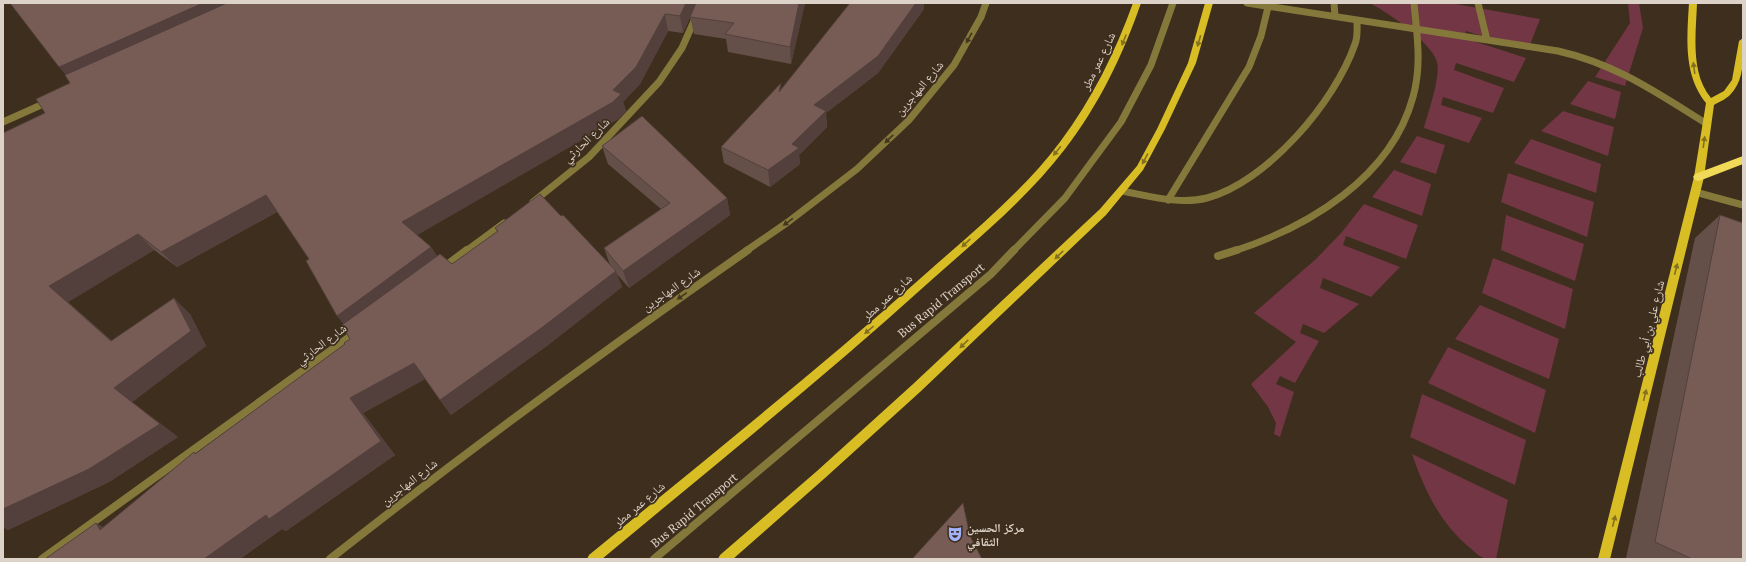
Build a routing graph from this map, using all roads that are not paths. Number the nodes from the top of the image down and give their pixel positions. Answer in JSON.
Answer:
{"nodes":[{"id":1,"x":702,"y":3,"type":"edge"},
{"id":2,"x":986,"y":3,"type":"edge"},
{"id":3,"x":1137,"y":3,"type":"edge"},
{"id":4,"x":1173,"y":3,"type":"edge"},
{"id":5,"x":1209,"y":3,"type":"edge"},
{"id":6,"x":1247,"y":3,"type":"edge"},
{"id":7,"x":1334,"y":3,"type":"edge"},
{"id":8,"x":1414,"y":3,"type":"edge"},
{"id":9,"x":1478,"y":3,"type":"edge"},
{"id":10,"x":1693,"y":3,"type":"edge"},
{"id":11,"x":1269,"y":4,"type":"edge"},
{"id":12,"x":1334,"y":16,"type":"junction"},
{"id":13,"x":1357,"y":20,"type":"junction"},
{"id":14,"x":1416,"y":29,"type":"junction"},
{"id":15,"x":1487,"y":40,"type":"junction"},
{"id":16,"x":1743,"y":41,"type":"edge"},
{"id":17,"x":54,"y":99,"type":"edge"},
{"id":18,"x":1710,"y":103,"type":"junction"},
{"id":19,"x":3,"y":122,"type":"edge"},
{"id":20,"x":1706,"y":124,"type":"junction"},
{"id":21,"x":1743,"y":160,"type":"edge"},
{"id":22,"x":1699,"y":177,"type":"junction"},
{"id":23,"x":1122,"y":191,"type":"junction"},
{"id":24,"x":1695,"y":192,"type":"junction"},
{"id":25,"x":1168,"y":200,"type":"junction"},
{"id":26,"x":529,"y":205,"type":"edge"},
{"id":27,"x":1743,"y":205,"type":"edge"},
{"id":28,"x":510,"y":219,"type":"edge"},
{"id":29,"x":1218,"y":256,"type":"dead end"},
{"id":30,"x":436,"y":273,"type":"edge"},
{"id":31,"x":366,"y":325,"type":"edge"},
{"id":32,"x":42,"y":559,"type":"edge"},
{"id":33,"x":330,"y":559,"type":"edge"},
{"id":34,"x":593,"y":559,"type":"edge"},
{"id":35,"x":654,"y":559,"type":"edge"},
{"id":36,"x":724,"y":559,"type":"edge"},
{"id":37,"x":1604,"y":559,"type":"edge"}],
"edges":[{"from":1,"to":26,"type":"street","name":"شارع الحارثي"},
{"from":2,"to":33,"type":"street","name":"شارع المهاجرين","one_way":true},
{"from":3,"to":34,"type":"main road","name":"شارع عمر مطر","one_way":true},
{"from":4,"to":35,"type":"street","name":"Bus Rapid Transport"},
{"from":5,"to":23,"type":"main road","one_way":true},
{"from":6,"to":11,"type":"street"},
{"from":7,"to":12,"type":"street"},
{"from":8,"to":14,"type":"street"},
{"from":9,"to":15,"type":"street"},
{"from":18,"to":10,"type":"main road","one_way":true},
{"from":11,"to":12,"type":"street"},
{"from":11,"to":25,"type":"street"},
{"from":12,"to":13,"type":"street"},
{"from":13,"to":14,"type":"street"},
{"from":13,"to":25,"type":"street"},
{"from":14,"to":15,"type":"street"},
{"from":14,"to":29,"type":"street"},
{"from":15,"to":20,"type":"street"},
{"from":16,"to":18,"type":"main road"},
{"from":17,"to":19,"type":"street"},
{"from":18,"to":20,"type":"main road","name":"شارع علي بن أبي طالب"},
{"from":22,"to":20,"type":"main road","name":"شارع علي بن أبي طالب","one_way":true},
{"from":21,"to":22,"type":"highway"},
{"from":22,"to":24,"type":"main road","name":"شارع علي بن أبي طالب"},
{"from":23,"to":25,"type":"street"},
{"from":23,"to":36,"type":"main road","one_way":true},
{"from":24,"to":27,"type":"street"},
{"from":37,"to":24,"type":"main road","name":"شارع علي بن أبي طالب","one_way":true},
{"from":28,"to":30,"type":"street"},
{"from":31,"to":32,"type":"street","name":"شارع الحارثي"}]}
